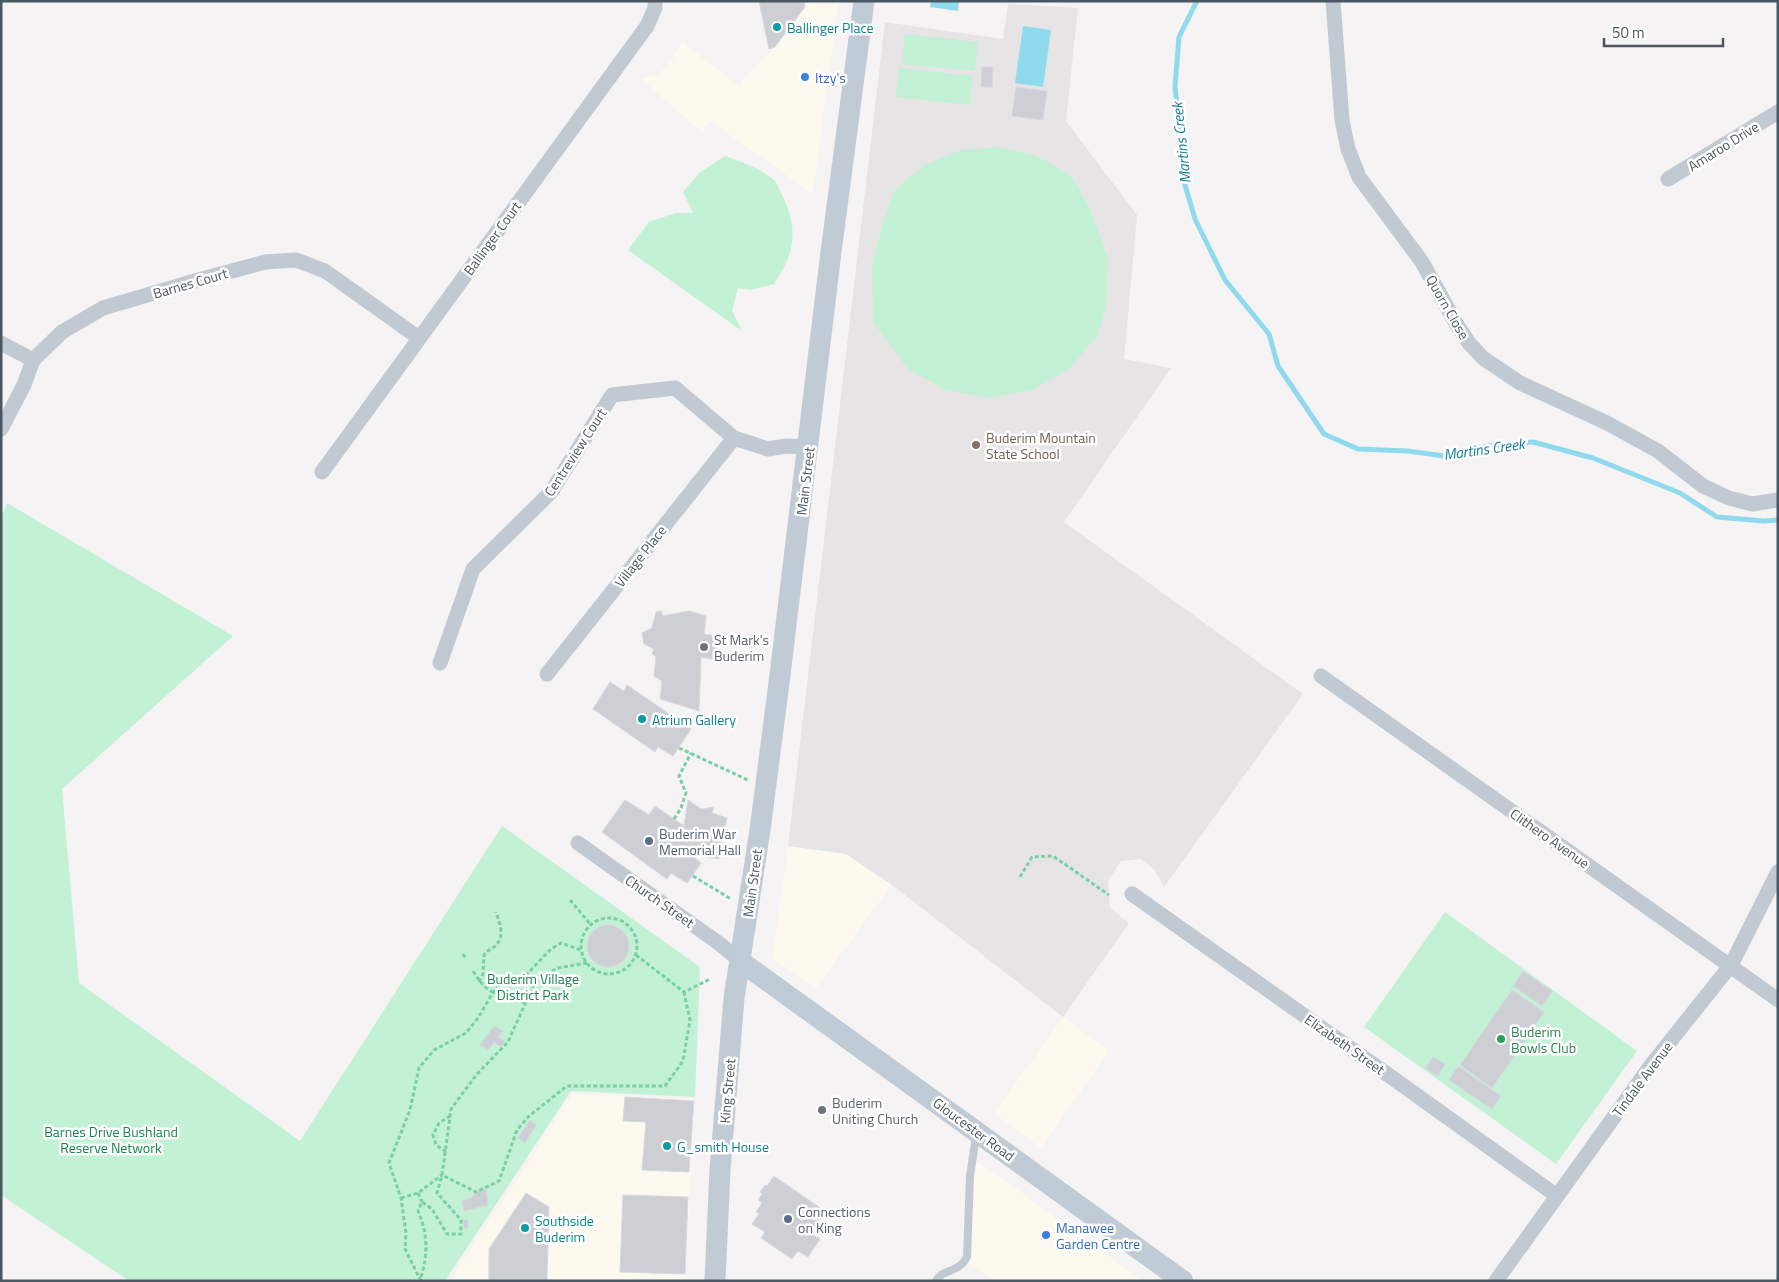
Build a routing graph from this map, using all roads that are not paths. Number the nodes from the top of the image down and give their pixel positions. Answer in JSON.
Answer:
{"nodes":[{"id":1,"x":655,"y":1,"type":"edge"},
{"id":2,"x":864,"y":1,"type":"edge"},
{"id":3,"x":1333,"y":1,"type":"edge"},
{"id":4,"x":1778,"y":112,"type":"edge"},
{"id":5,"x":1668,"y":179,"type":"dead end"},
{"id":6,"x":419,"y":338,"type":"junction"},
{"id":7,"x":1,"y":343,"type":"edge"},
{"id":8,"x":33,"y":360,"type":"junction"},
{"id":9,"x":1,"y":429,"type":"edge"},
{"id":10,"x":734,"y":438,"type":"junction"},
{"id":11,"x":809,"y":447,"type":"junction"},
{"id":12,"x":322,"y":472,"type":"dead end"},
{"id":13,"x":1778,"y":500,"type":"edge"},
{"id":14,"x":440,"y":663,"type":"dead end"},
{"id":15,"x":547,"y":674,"type":"dead end"},
{"id":16,"x":1321,"y":676,"type":"dead end"},
{"id":17,"x":578,"y":843,"type":"dead end"},
{"id":18,"x":1778,"y":872,"type":"edge"},
{"id":19,"x":1132,"y":894,"type":"dead end"},
{"id":20,"x":740,"y":961,"type":"junction"},
{"id":21,"x":1731,"y":965,"type":"junction"},
{"id":22,"x":1778,"y":1000,"type":"edge"},
{"id":23,"x":977,"y":1132,"type":"junction"},
{"id":24,"x":1557,"y":1196,"type":"junction"},
{"id":25,"x":715,"y":1281,"type":"edge"},
{"id":26,"x":936,"y":1281,"type":"edge"},
{"id":27,"x":1183,"y":1281,"type":"edge"},
{"id":28,"x":1496,"y":1281,"type":"edge"}],
"edges":[{"from":1,"to":6,"type":"street","name":"Ballinger Court"},
{"from":2,"to":11,"type":"main road","name":"Main Street"},
{"from":3,"to":13,"type":"street","name":"Quorn Close"},
{"from":4,"to":5,"type":"street","name":"Amaroo Drive"},
{"from":6,"to":8,"type":"street","name":"Barnes Court"},
{"from":6,"to":12,"type":"street","name":"Ballinger Court"},
{"from":7,"to":8,"type":"street"},
{"from":8,"to":9,"type":"street","name":"Barnes Court"},
{"from":10,"to":11,"type":"street","name":"Centreview Court"},
{"from":10,"to":14,"type":"street","name":"Centreview Court"},
{"from":10,"to":15,"type":"street","name":"Village Place"},
{"from":11,"to":20,"type":"main road","name":"Main Street"},
{"from":16,"to":21,"type":"street","name":"Clithero Avenue"},
{"from":17,"to":20,"type":"street","name":"Church Street"},
{"from":18,"to":21,"type":"street","name":"Tindale Avenue"},
{"from":19,"to":24,"type":"street","name":"Elizabeth Street"},
{"from":20,"to":23,"type":"main road","name":"Gloucester Road"},
{"from":20,"to":25,"type":"main road","name":"King Street"},
{"from":21,"to":22,"type":"street","name":"Clithero Avenue"},
{"from":21,"to":24,"type":"street","name":"Tindale Avenue"},
{"from":23,"to":26,"type":"lane"},
{"from":23,"to":27,"type":"main road","name":"Gloucester Road"},
{"from":24,"to":28,"type":"street","name":"Tindale Avenue"}]}
